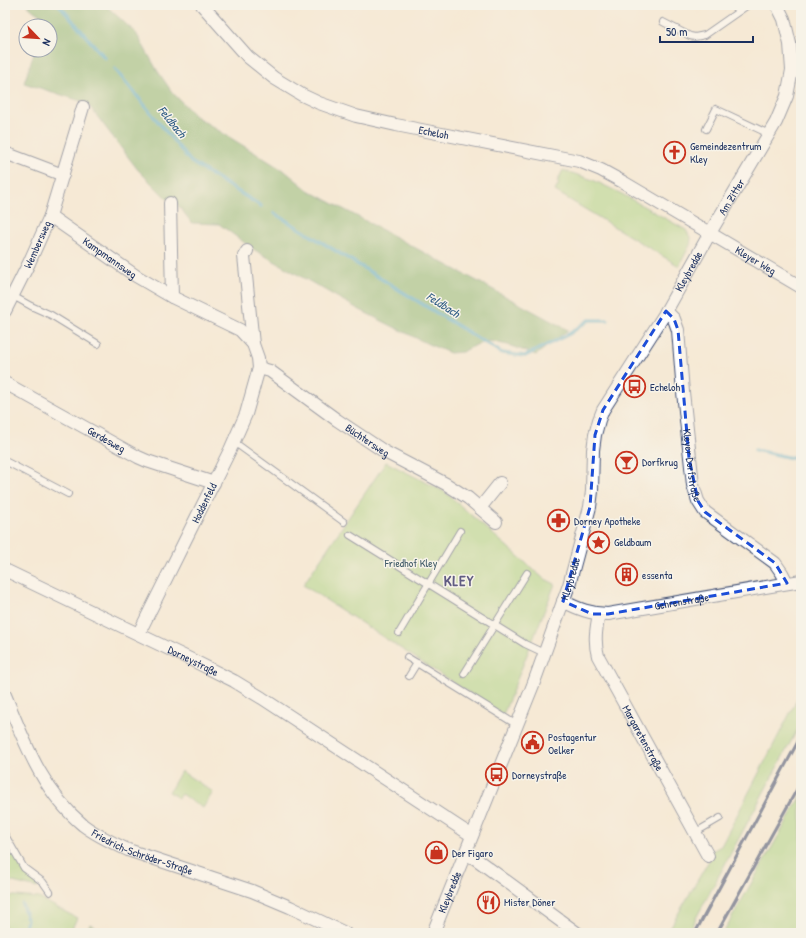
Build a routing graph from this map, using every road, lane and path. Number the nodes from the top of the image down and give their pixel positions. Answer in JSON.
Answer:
{"nodes":[{"id":1,"x":202,"y":5,"type":"edge"},
{"id":2,"x":748,"y":5,"type":"edge"},
{"id":3,"x":777,"y":5,"type":"edge"},
{"id":4,"x":663,"y":22,"type":"dead end"},
{"id":5,"x":83,"y":107,"type":"dead end"},
{"id":6,"x":706,"y":129,"type":"dead end"},
{"id":7,"x":770,"y":134,"type":"junction"},
{"id":8,"x":5,"y":153,"type":"edge"},
{"id":9,"x":63,"y":174,"type":"junction"},
{"id":10,"x":170,"y":203,"type":"dead end"},
{"id":11,"x":50,"y":216,"type":"junction"},
{"id":12,"x":710,"y":233,"type":"junction"},
{"id":13,"x":247,"y":250,"type":"dead end"},
{"id":14,"x":801,"y":287,"type":"edge"},
{"id":15,"x":13,"y":296,"type":"junction"},
{"id":16,"x":172,"y":297,"type":"junction"},
{"id":17,"x":5,"y":311,"type":"edge"},
{"id":18,"x":666,"y":311,"type":"junction"},
{"id":19,"x":98,"y":344,"type":"dead end"},
{"id":20,"x":253,"y":344,"type":"junction"},
{"id":21,"x":259,"y":368,"type":"junction"},
{"id":22,"x":5,"y":383,"type":"edge"},
{"id":23,"x":234,"y":442,"type":"junction"},
{"id":24,"x":5,"y":461,"type":"edge"},
{"id":25,"x":214,"y":483,"type":"junction"},
{"id":26,"x":500,"y":483,"type":"dead end"},
{"id":27,"x":68,"y":494,"type":"dead end"},
{"id":28,"x":480,"y":508,"type":"junction"},
{"id":29,"x":344,"y":522,"type":"dead end"},
{"id":30,"x":496,"y":522,"type":"dead end"},
{"id":31,"x":460,"y":531,"type":"dead end"},
{"id":32,"x":350,"y":536,"type":"dead end"},
{"id":33,"x":527,"y":572,"type":"dead end"},
{"id":34,"x":6,"y":574,"type":"edge"},
{"id":35,"x":801,"y":581,"type":"edge"},
{"id":36,"x":787,"y":583,"type":"junction"},
{"id":37,"x":429,"y":584,"type":"junction"},
{"id":38,"x":563,"y":602,"type":"junction"},
{"id":39,"x":599,"y":614,"type":"junction"},
{"id":40,"x":494,"y":625,"type":"junction"},
{"id":41,"x":139,"y":633,"type":"junction"},
{"id":42,"x":399,"y":633,"type":"dead end"},
{"id":43,"x":544,"y":653,"type":"junction"},
{"id":44,"x":407,"y":657,"type":"dead end"},
{"id":45,"x":417,"y":663,"type":"junction"},
{"id":46,"x":464,"y":674,"type":"dead end"},
{"id":47,"x":409,"y":676,"type":"dead end"},
{"id":48,"x":5,"y":695,"type":"edge"},
{"id":49,"x":517,"y":724,"type":"junction"},
{"id":50,"x":720,"y":818,"type":"dead end"},
{"id":51,"x":696,"y":832,"type":"junction"},
{"id":52,"x":5,"y":835,"type":"edge"},
{"id":53,"x":471,"y":835,"type":"junction"},
{"id":54,"x":465,"y":854,"type":"junction"},
{"id":55,"x":708,"y":856,"type":"dead end"},
{"id":56,"x":50,"y":892,"type":"dead end"},
{"id":57,"x":345,"y":933,"type":"edge"},
{"id":58,"x":433,"y":933,"type":"edge"},
{"id":59,"x":577,"y":933,"type":"edge"}],
"edges":[{"from":1,"to":12,"type":"street","name":"Echeloh"},
{"from":2,"to":4,"type":"lane"},
{"from":3,"to":7,"type":"street","name":"Am Zitter"},
{"from":5,"to":9,"type":"street","name":"Wembersweg"},
{"from":6,"to":7,"type":"lane"},
{"from":7,"to":12,"type":"street","name":"Am Zitter"},
{"from":8,"to":9,"type":"street"},
{"from":9,"to":11,"type":"street","name":"Wembersweg"},
{"from":10,"to":16,"type":"street"},
{"from":11,"to":15,"type":"street","name":"Wembersweg"},
{"from":11,"to":16,"type":"street","name":"Kampmannsweg"},
{"from":12,"to":14,"type":"street","name":"Kleyer Weg"},
{"from":12,"to":18,"type":"street","name":"Kleybredde"},
{"from":13,"to":20,"type":"street"},
{"from":15,"to":17,"type":"street","name":"Wembersweg"},
{"from":15,"to":19,"type":"lane"},
{"from":16,"to":20,"type":"street","name":"Kampmannsweg"},
{"from":18,"to":36,"type":"street","name":"Kleyer Dorfstraße"},
{"from":18,"to":38,"type":"street","name":"Kleybredde"},
{"from":20,"to":21,"type":"street","name":"Kampmannsweg"},
{"from":21,"to":23,"type":"street","name":"Hoddenfeld"},
{"from":21,"to":28,"type":"street","name":"Büchtersweg"},
{"from":22,"to":25,"type":"street","name":"Gerdesweg"},
{"from":23,"to":25,"type":"street","name":"Hoddenfeld"},
{"from":23,"to":29,"type":"lane"},
{"from":24,"to":27,"type":"lane"},
{"from":25,"to":41,"type":"street","name":"Hoddenfeld"},
{"from":26,"to":28,"type":"street"},
{"from":28,"to":30,"type":"street","name":"Büchtersweg"},
{"from":31,"to":37,"type":"lane"},
{"from":32,"to":37,"type":"lane"},
{"from":33,"to":40,"type":"lane"},
{"from":34,"to":41,"type":"street","name":"Dorneystraße"},
{"from":35,"to":36,"type":"street","name":"Gehrenstraße"},
{"from":36,"to":39,"type":"street","name":"Gehrenstraße"},
{"from":37,"to":40,"type":"lane"},
{"from":37,"to":42,"type":"lane"},
{"from":38,"to":39,"type":"street","name":"Gehrenstraße"},
{"from":38,"to":43,"type":"street","name":"Kleybredde"},
{"from":39,"to":51,"type":"street","name":"Margaretenstraße"},
{"from":40,"to":43,"type":"lane"},
{"from":40,"to":46,"type":"lane"},
{"from":41,"to":53,"type":"street","name":"Dorneystraße"},
{"from":43,"to":49,"type":"street","name":"Kleybredde"},
{"from":44,"to":45,"type":"lane"},
{"from":45,"to":47,"type":"lane"},
{"from":45,"to":49,"type":"lane"},
{"from":48,"to":57,"type":"street","name":"Friedrich-Schröder-Straße"},
{"from":49,"to":53,"type":"street","name":"Kleybredde"},
{"from":50,"to":51,"type":"lane"},
{"from":51,"to":55,"type":"street","name":"Margaretenstraße"},
{"from":52,"to":56,"type":"lane"},
{"from":53,"to":54,"type":"street","name":"Kleybredde"},
{"from":54,"to":58,"type":"street","name":"Kleybredde"},
{"from":54,"to":59,"type":"street"}]}
